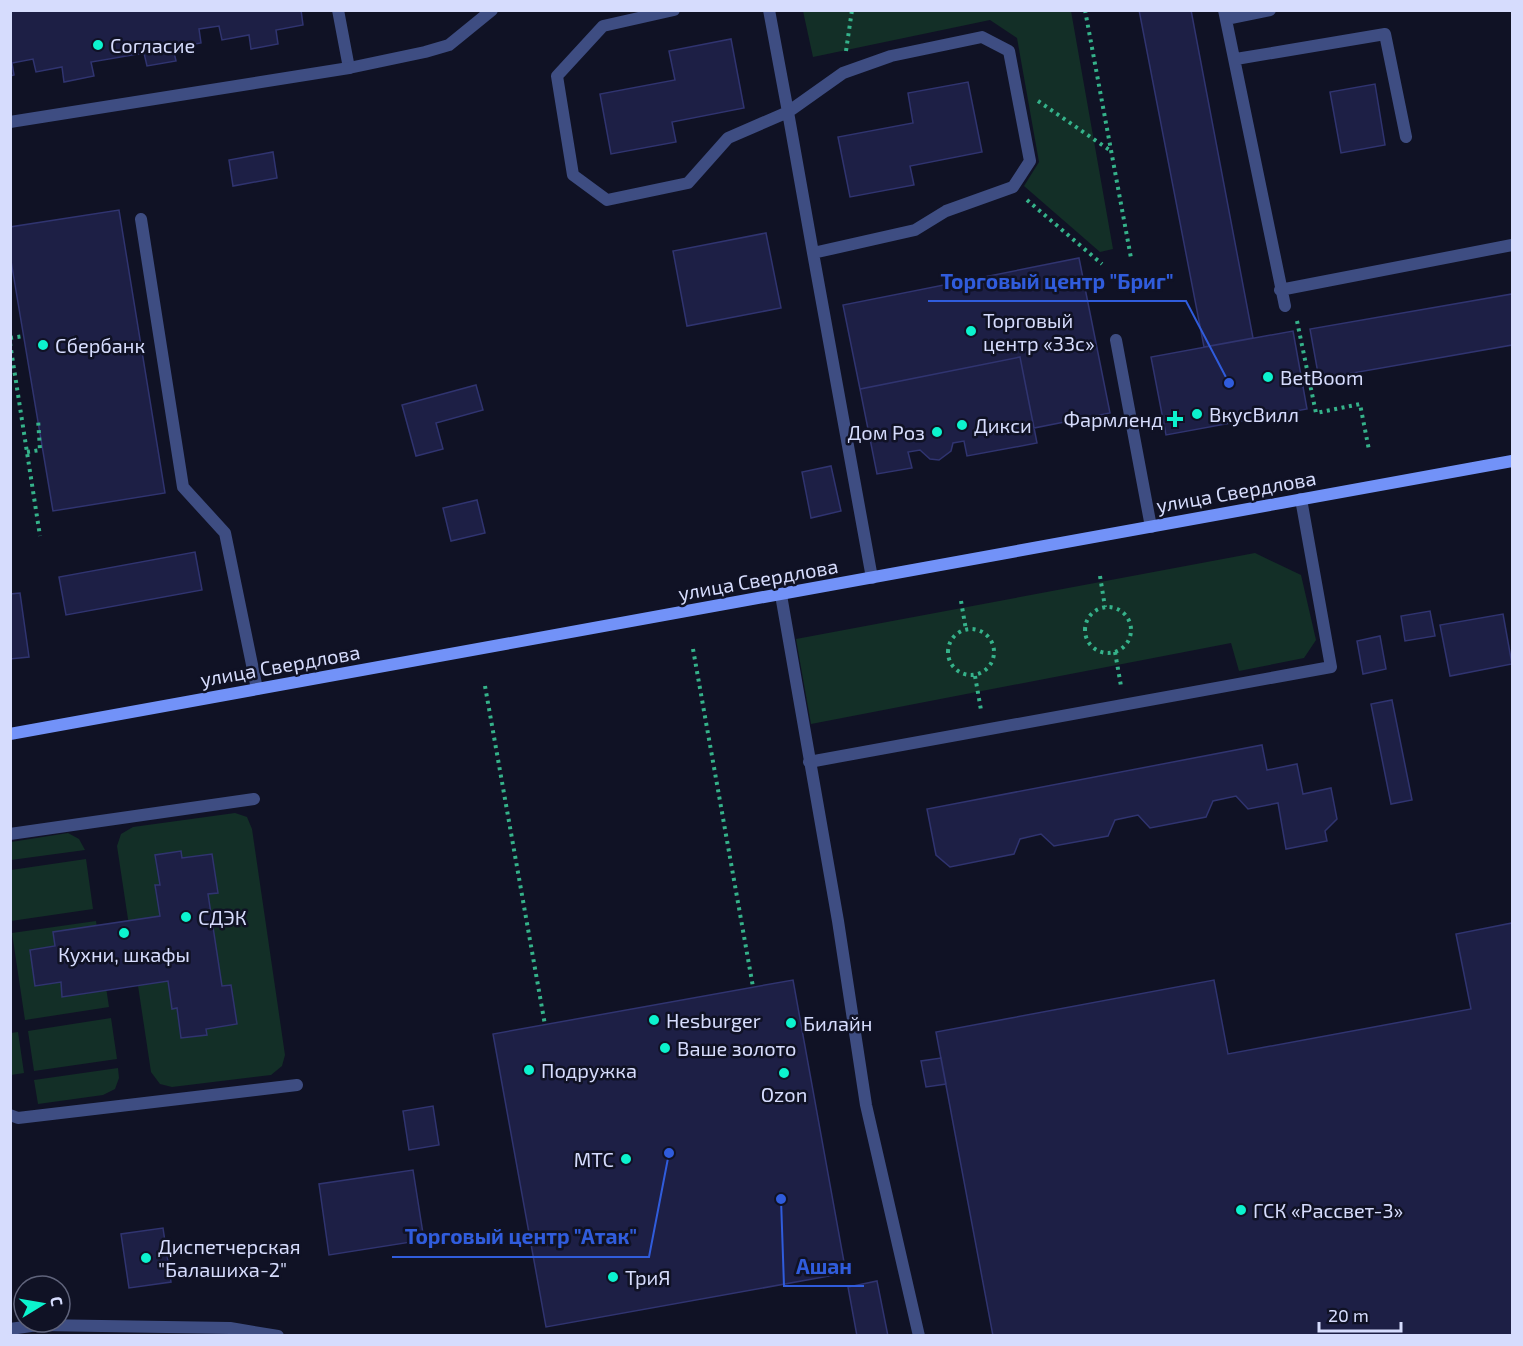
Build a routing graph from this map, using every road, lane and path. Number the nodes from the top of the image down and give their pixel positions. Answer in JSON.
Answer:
{"nodes":[{"id":1,"x":338,"y":10,"type":"edge"},
{"id":2,"x":492,"y":10,"type":"edge"},
{"id":3,"x":769,"y":10,"type":"edge"},
{"id":4,"x":852,"y":10,"type":"edge"},
{"id":5,"x":1085,"y":10,"type":"edge"},
{"id":6,"x":1270,"y":10,"type":"edge"},
{"id":7,"x":668,"y":11,"type":"edge"},
{"id":8,"x":1225,"y":15,"type":"edge"},
{"id":9,"x":1236,"y":59,"type":"junction"},
{"id":10,"x":350,"y":68,"type":"junction"},
{"id":11,"x":843,"y":73,"type":"junction"},
{"id":12,"x":1015,"y":86,"type":"junction"},
{"id":13,"x":788,"y":111,"type":"junction"},
{"id":14,"x":10,"y":122,"type":"edge"},
{"id":15,"x":1406,"y":137,"type":"dead end"},
{"id":16,"x":1112,"y":152,"type":"junction"},
{"id":17,"x":1013,"y":188,"type":"junction"},
{"id":18,"x":141,"y":219,"type":"dead end"},
{"id":19,"x":1512,"y":245,"type":"edge"},
{"id":20,"x":813,"y":253,"type":"junction"},
{"id":21,"x":1131,"y":258,"type":"dead end"},
{"id":22,"x":1102,"y":264,"type":"dead end"},
{"id":23,"x":1280,"y":290,"type":"junction"},
{"id":24,"x":1285,"y":306,"type":"joint"},
{"id":25,"x":24,"y":336,"type":"dead end"},
{"id":26,"x":10,"y":338,"type":"edge"},
{"id":27,"x":1116,"y":340,"type":"dead end"},
{"id":28,"x":10,"y":343,"type":"edge"},
{"id":29,"x":38,"y":419,"type":"dead end"},
{"id":30,"x":1369,"y":450,"type":"dead end"},
{"id":31,"x":27,"y":452,"type":"junction"},
{"id":32,"x":1512,"y":461,"type":"edge"},
{"id":33,"x":1301,"y":499,"type":"junction"},
{"id":34,"x":1151,"y":527,"type":"junction"},
{"id":35,"x":40,"y":536,"type":"dead end"},
{"id":36,"x":1100,"y":576,"type":"dead end"},
{"id":37,"x":872,"y":578,"type":"junction"},
{"id":38,"x":781,"y":595,"type":"junction"},
{"id":39,"x":961,"y":601,"type":"dead end"},
{"id":40,"x":1105,"y":607,"type":"junction"},
{"id":41,"x":966,"y":630,"type":"junction"},
{"id":42,"x":693,"y":649,"type":"dead end"},
{"id":43,"x":1115,"y":652,"type":"junction"},
{"id":44,"x":975,"y":676,"type":"junction"},
{"id":45,"x":485,"y":686,"type":"dead end"},
{"id":46,"x":257,"y":689,"type":"junction"},
{"id":47,"x":1124,"y":704,"type":"junction"},
{"id":48,"x":985,"y":730,"type":"junction"},
{"id":49,"x":10,"y":734,"type":"edge"},
{"id":50,"x":810,"y":762,"type":"junction"},
{"id":51,"x":255,"y":799,"type":"dead end"},
{"id":52,"x":10,"y":834,"type":"edge"},
{"id":53,"x":753,"y":987,"type":"dead end"},
{"id":54,"x":545,"y":1025,"type":"dead end"},
{"id":55,"x":297,"y":1085,"type":"dead end"},
{"id":56,"x":10,"y":1115,"type":"edge"},
{"id":57,"x":10,"y":1329,"type":"edge"},
{"id":58,"x":278,"y":1335,"type":"edge"},
{"id":59,"x":919,"y":1335,"type":"edge"}],
"edges":[{"from":1,"to":10,"type":"street"},
{"from":2,"to":10,"type":"street"},
{"from":3,"to":13,"type":"street"},
{"from":4,"to":11,"type":"path"},
{"from":5,"to":16,"type":"path"},
{"from":6,"to":8,"type":"street"},
{"from":7,"to":13,"type":"street"},
{"from":8,"to":9,"type":"street"},
{"from":9,"to":15,"type":"street"},
{"from":9,"to":23,"type":"street"},
{"from":10,"to":14,"type":"street"},
{"from":11,"to":12,"type":"street"},
{"from":11,"to":13,"type":"street"},
{"from":12,"to":16,"type":"path"},
{"from":12,"to":17,"type":"street"},
{"from":13,"to":20,"type":"street"},
{"from":16,"to":21,"type":"path"},
{"from":17,"to":20,"type":"street"},
{"from":17,"to":22,"type":"path"},
{"from":18,"to":46,"type":"street"},
{"from":19,"to":23,"type":"street"},
{"from":20,"to":37,"type":"street"},
{"from":23,"to":24,"type":"street"},
{"from":24,"to":30,"type":"path"},
{"from":25,"to":26,"type":"path"},
{"from":27,"to":34,"type":"street"},
{"from":28,"to":31,"type":"path"},
{"from":29,"to":31,"type":"path"},
{"from":31,"to":35,"type":"path"},
{"from":32,"to":33,"type":"main road","name":"улица Свердлова"},
{"from":33,"to":34,"type":"main road","name":"улица Свердлова"},
{"from":33,"to":47,"type":"street"},
{"from":34,"to":37,"type":"main road","name":"улица Свердлова"},
{"from":36,"to":40,"type":"path"},
{"from":37,"to":38,"type":"main road","name":"улица Свердлова"},
{"from":38,"to":46,"type":"main road","name":"улица Свердлова"},
{"from":38,"to":50,"type":"street"},
{"from":39,"to":41,"type":"path"},
{"from":40,"to":43,"type":"path"},
{"from":40,"to":43,"type":"path"},
{"from":41,"to":44,"type":"path"},
{"from":41,"to":44,"type":"path"},
{"from":42,"to":53,"type":"path"},
{"from":43,"to":47,"type":"path"},
{"from":44,"to":48,"type":"path"},
{"from":45,"to":54,"type":"path"},
{"from":46,"to":49,"type":"main road","name":"улица Свердлова"},
{"from":47,"to":48,"type":"street"},
{"from":48,"to":50,"type":"street"},
{"from":50,"to":59,"type":"street"},
{"from":51,"to":52,"type":"street"},
{"from":55,"to":56,"type":"street"},
{"from":57,"to":58,"type":"street"}]}
